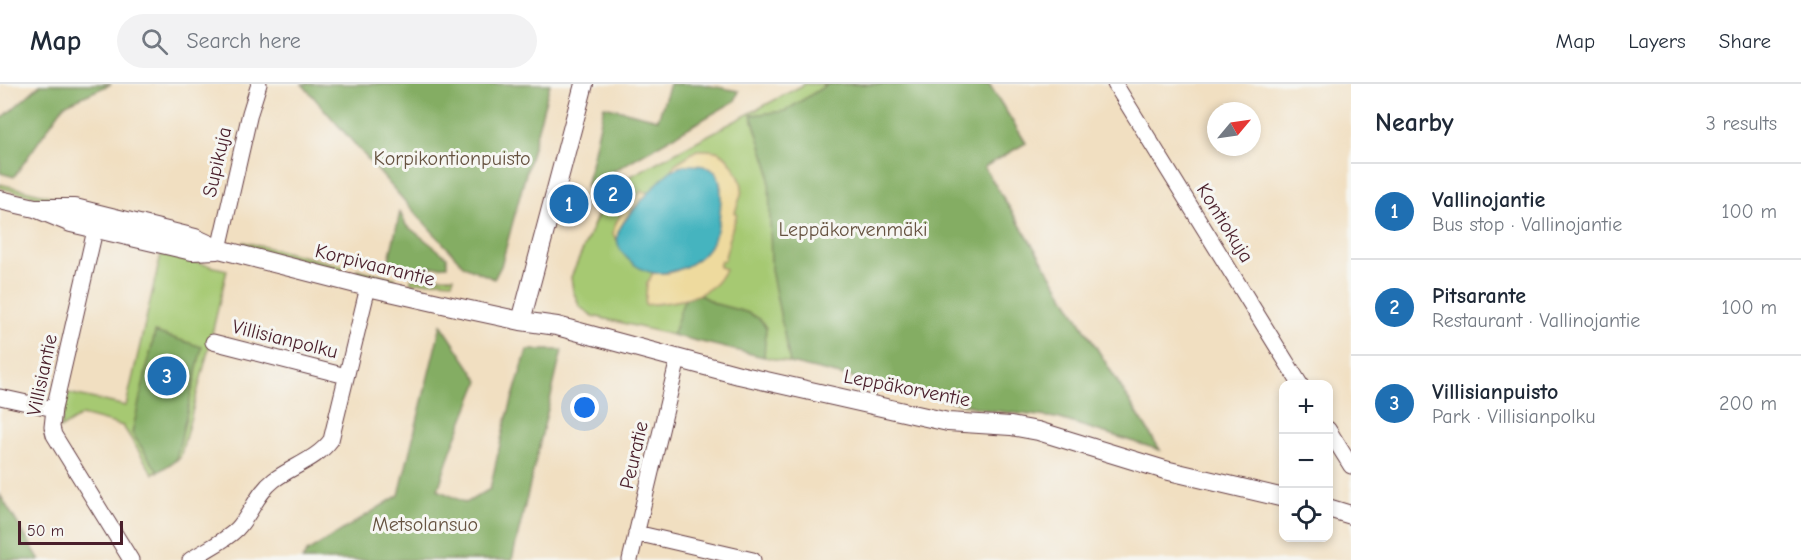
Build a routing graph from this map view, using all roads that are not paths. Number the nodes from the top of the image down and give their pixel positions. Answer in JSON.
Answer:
{"nodes":[{"id":1,"x":259,"y":84,"type":"edge"},
{"id":2,"x":584,"y":84,"type":"edge"},
{"id":3,"x":1115,"y":84,"type":"edge"},
{"id":4,"x":0,"y":200,"type":"edge"},
{"id":5,"x":98,"y":221,"type":"junction"},
{"id":6,"x":219,"y":249,"type":"junction"},
{"id":7,"x":368,"y":286,"type":"junction"},
{"id":8,"x":521,"y":321,"type":"junction"},
{"id":9,"x":213,"y":342,"type":"dead end"},
{"id":10,"x":678,"y":359,"type":"junction"},
{"id":11,"x":346,"y":376,"type":"junction"},
{"id":12,"x":1298,"y":380,"type":"edge"},
{"id":13,"x":0,"y":397,"type":"edge"},
{"id":14,"x":54,"y":409,"type":"junction"},
{"id":15,"x":1332,"y":434,"type":"edge"},
{"id":16,"x":1351,"y":466,"type":"edge"},
{"id":17,"x":1279,"y":497,"type":"edge"},
{"id":18,"x":1333,"y":509,"type":"edge"},
{"id":19,"x":1350,"y":511,"type":"edge"},
{"id":20,"x":636,"y":533,"type":"junction"},
{"id":21,"x":131,"y":560,"type":"edge"},
{"id":22,"x":190,"y":560,"type":"edge"},
{"id":23,"x":630,"y":560,"type":"edge"},
{"id":24,"x":753,"y":560,"type":"edge"}],
"edges":[{"from":1,"to":6,"type":"street","name":"Supikuja"},
{"from":2,"to":8,"type":"street"},
{"from":3,"to":12,"type":"street","name":"Kontiokuja"},
{"from":4,"to":5,"type":"street","name":"Korpivaarantie"},
{"from":5,"to":6,"type":"street","name":"Korpivaarantie"},
{"from":5,"to":14,"type":"street","name":"Villisiantie"},
{"from":6,"to":7,"type":"street","name":"Korpivaarantie"},
{"from":7,"to":8,"type":"street","name":"Korpivaarantie"},
{"from":7,"to":11,"type":"street"},
{"from":8,"to":10,"type":"street","name":"Leppäkorventie"},
{"from":9,"to":11,"type":"street","name":"Villisianpolku"},
{"from":10,"to":17,"type":"street","name":"Leppäkorventie"},
{"from":10,"to":20,"type":"street","name":"Peuratie"},
{"from":11,"to":22,"type":"street"},
{"from":13,"to":14,"type":"street"},
{"from":14,"to":21,"type":"street","name":"Villisiantie"},
{"from":15,"to":16,"type":"street"},
{"from":18,"to":19,"type":"street"},
{"from":20,"to":23,"type":"street","name":"Peuratie"},
{"from":20,"to":24,"type":"street"}]}
